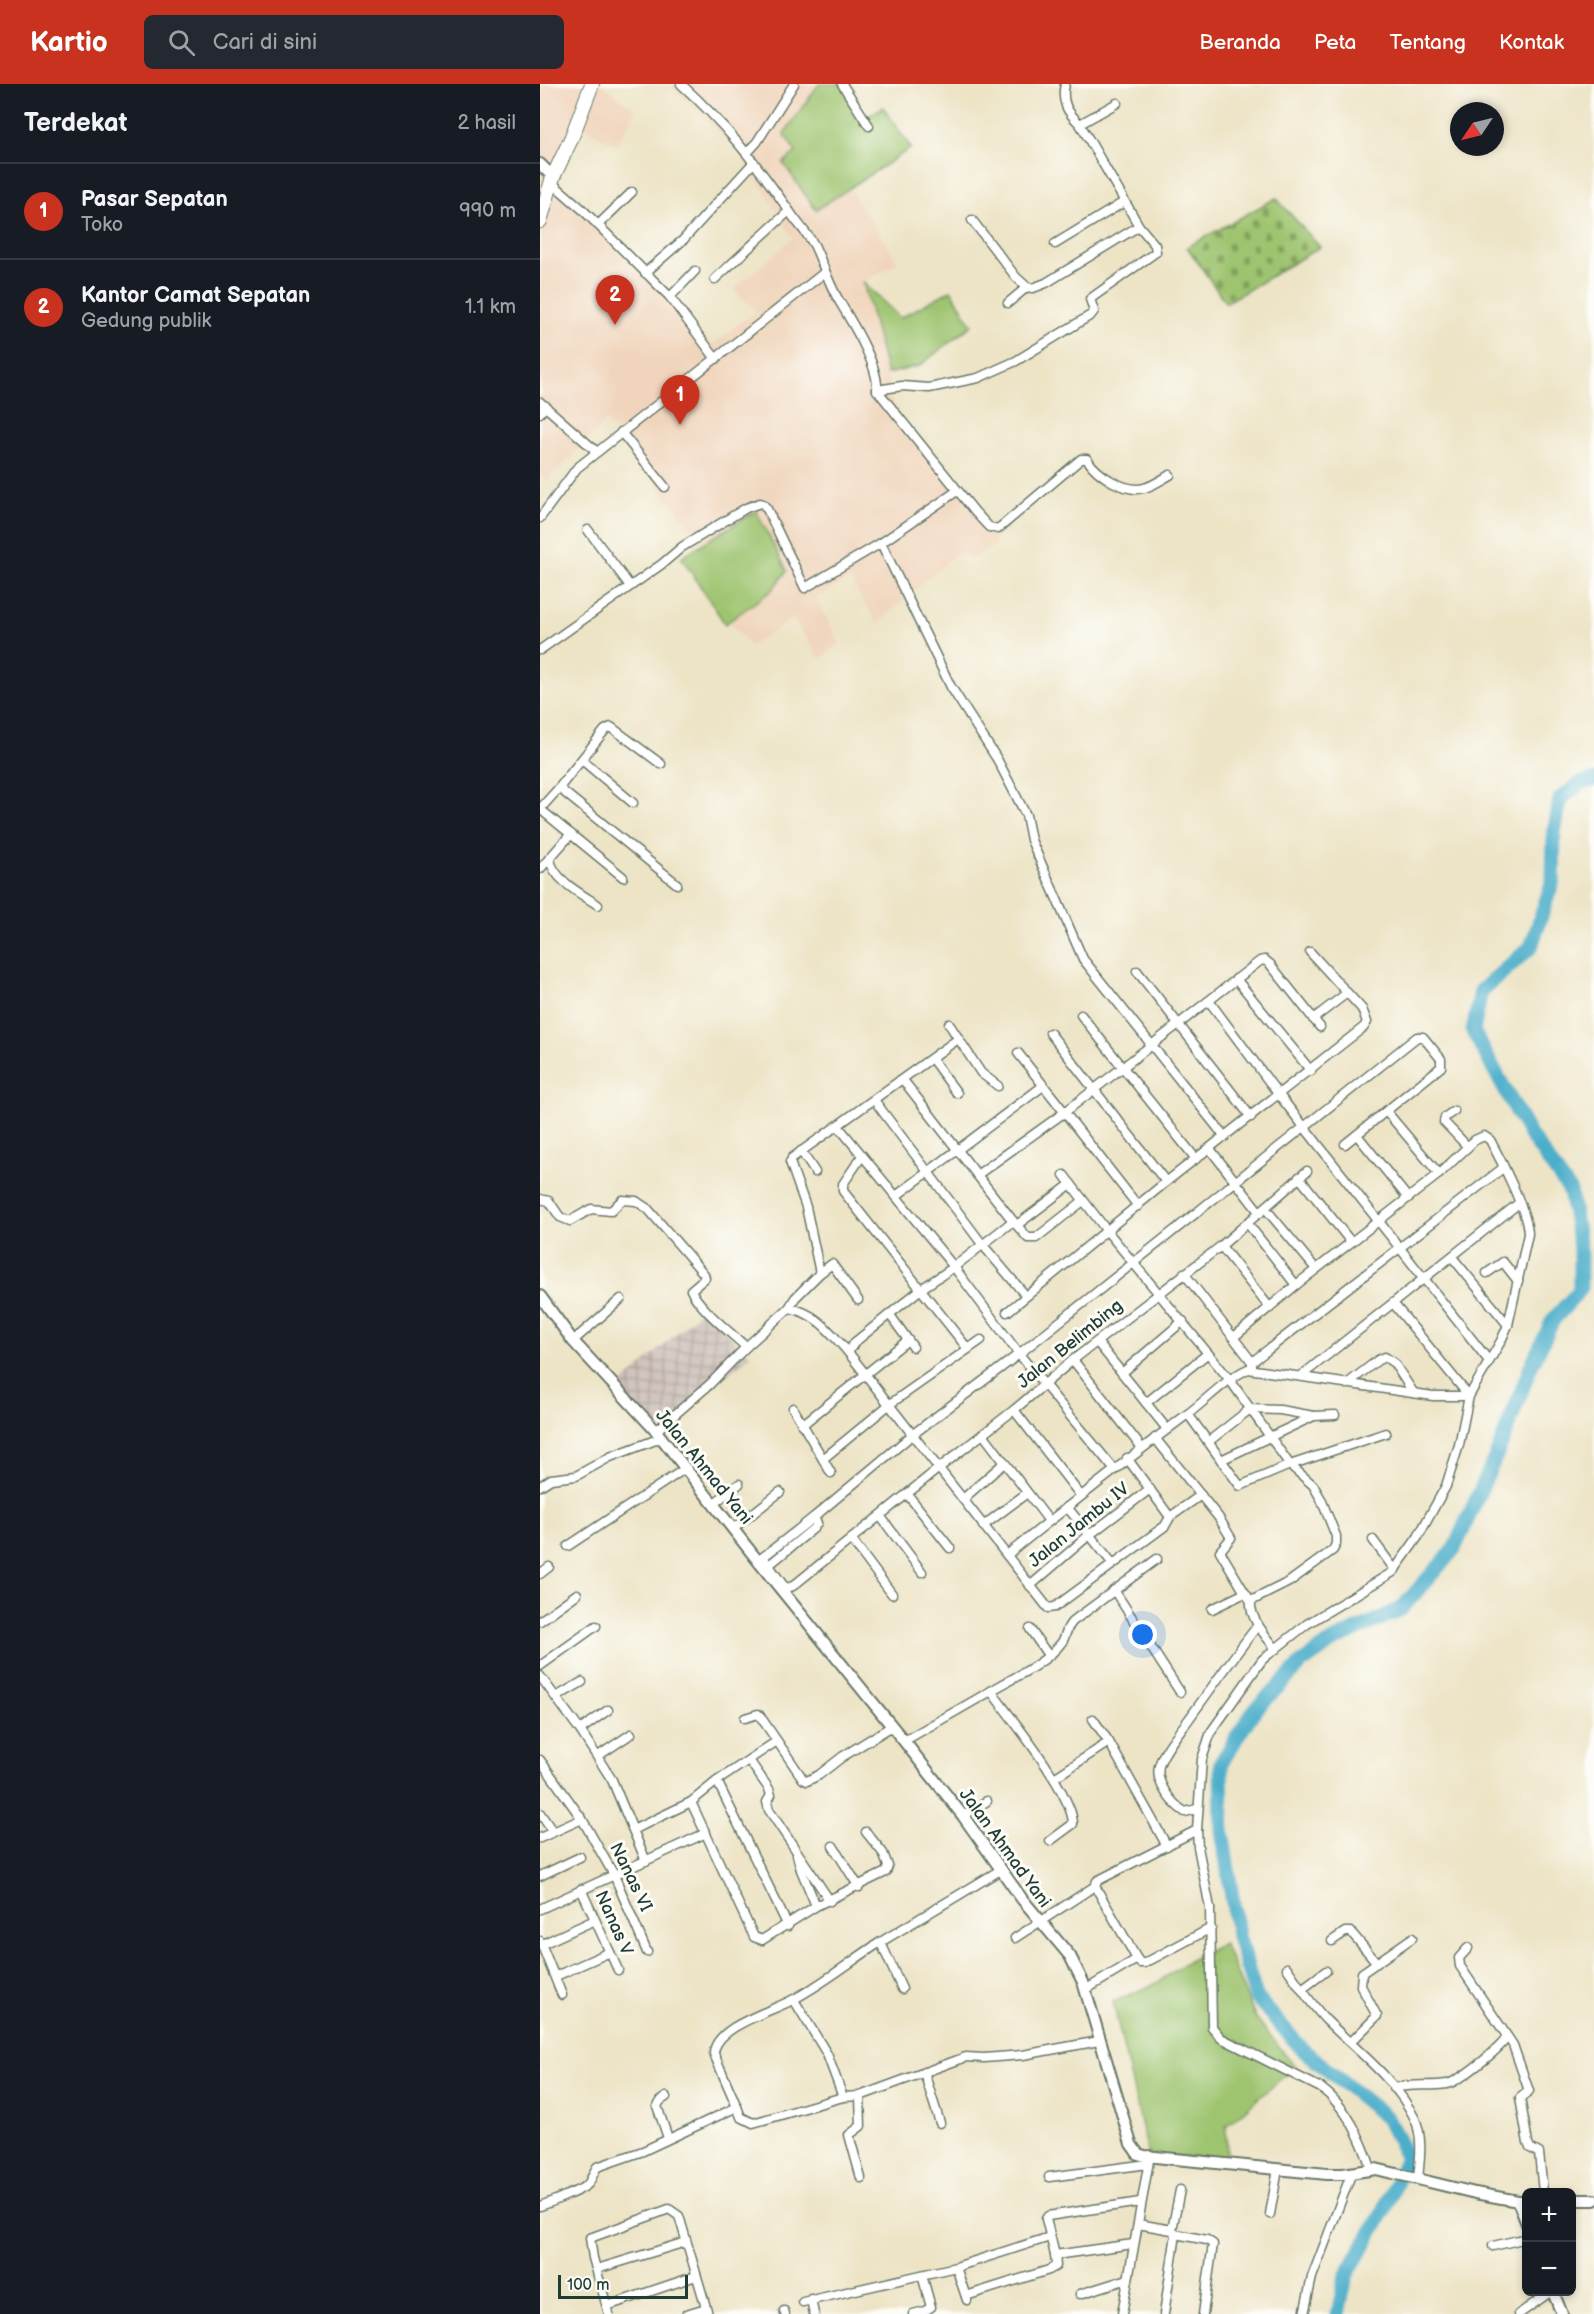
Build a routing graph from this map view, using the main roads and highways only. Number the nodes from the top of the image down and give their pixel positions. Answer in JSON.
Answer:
{"nodes":[{"id":1,"x":592,"y":84,"type":"edge"},
{"id":2,"x":540,"y":221,"type":"edge"}],
"edges":[{"from":1,"to":2,"type":"main road"}]}
